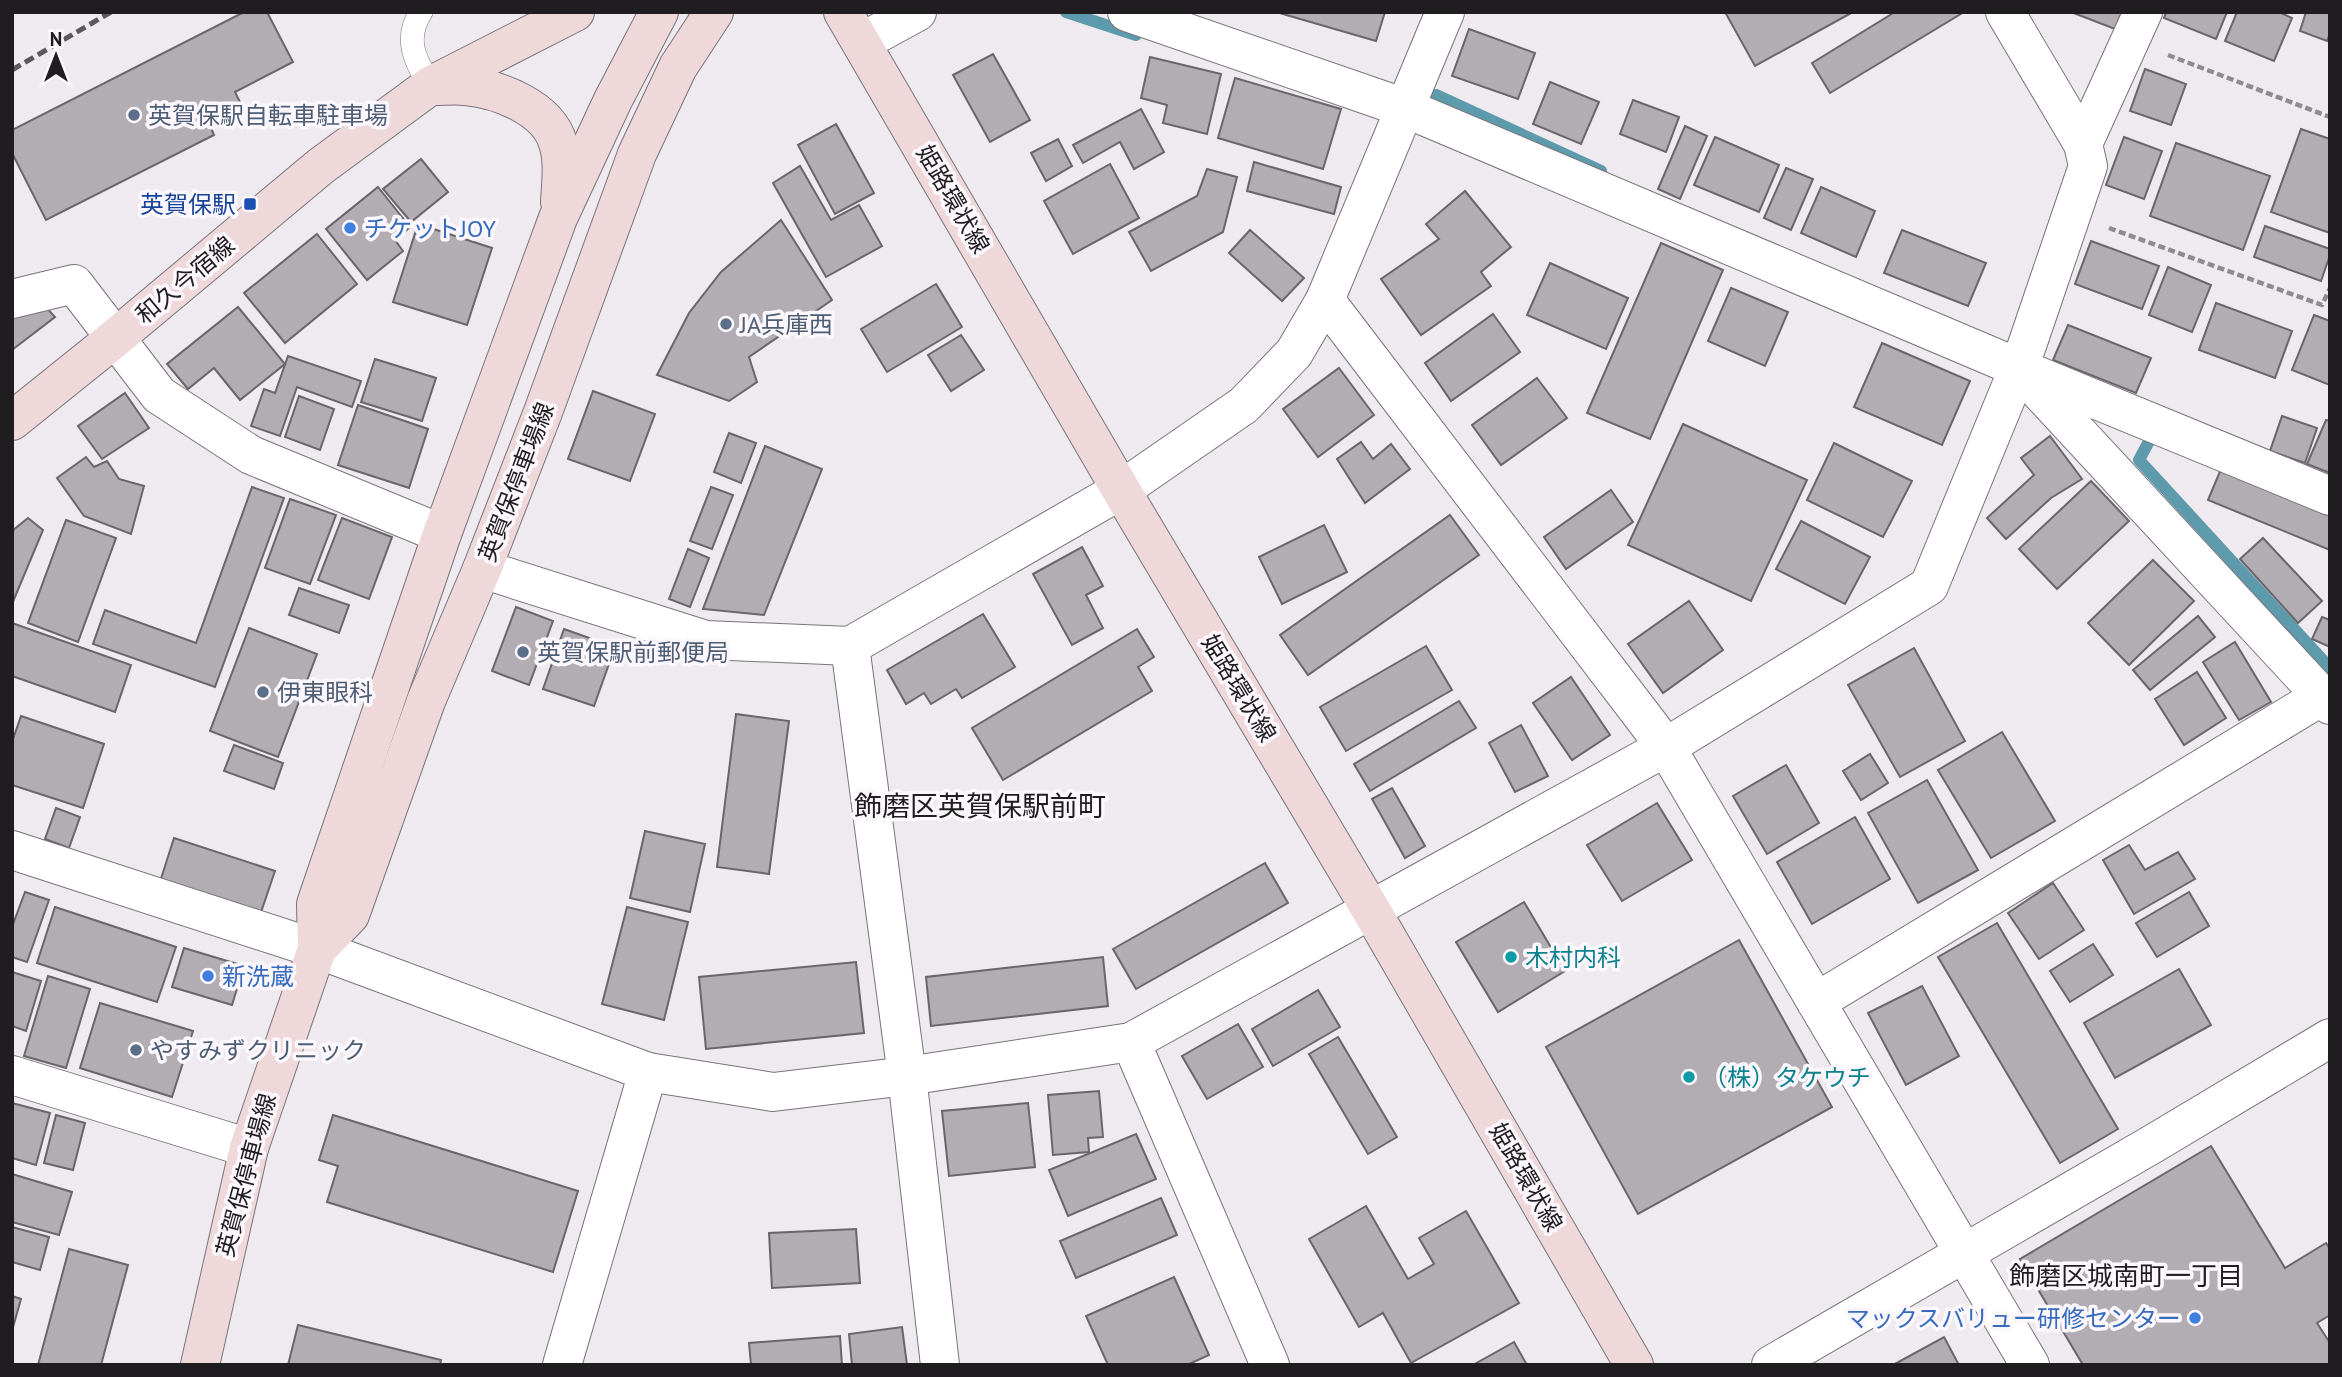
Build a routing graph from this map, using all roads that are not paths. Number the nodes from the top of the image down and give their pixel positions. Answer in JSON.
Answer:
{"nodes":[{"id":1,"x":421,"y":12,"type":"edge"},
{"id":2,"x":575,"y":12,"type":"edge"},
{"id":3,"x":659,"y":12,"type":"edge"},
{"id":4,"x":714,"y":12,"type":"edge"},
{"id":5,"x":917,"y":12,"type":"edge"},
{"id":6,"x":1127,"y":12,"type":"edge"},
{"id":7,"x":1444,"y":12,"type":"edge"},
{"id":8,"x":2005,"y":12,"type":"edge"},
{"id":9,"x":853,"y":27,"type":"edge"},
{"id":10,"x":2137,"y":27,"type":"edge"},
{"id":11,"x":430,"y":86,"type":"junction"},
{"id":12,"x":1405,"y":108,"type":"junction"},
{"id":13,"x":2083,"y":144,"type":"junction"},
{"id":14,"x":558,"y":218,"type":"junction"},
{"id":15,"x":12,"y":299,"type":"edge"},
{"id":16,"x":1325,"y":300,"type":"junction"},
{"id":17,"x":114,"y":339,"type":"junction"},
{"id":18,"x":2019,"y":368,"type":"junction"},
{"id":19,"x":12,"y":421,"type":"edge"},
{"id":20,"x":1121,"y":490,"type":"junction"},
{"id":21,"x":2330,"y":496,"type":"edge"},
{"id":22,"x":442,"y":534,"type":"junction"},
{"id":23,"x":482,"y":569,"type":"junction"},
{"id":24,"x":850,"y":646,"type":"junction"},
{"id":25,"x":2326,"y":700,"type":"edge"},
{"id":26,"x":1666,"y":747,"type":"junction"},
{"id":27,"x":12,"y":850,"type":"edge"},
{"id":28,"x":1371,"y":910,"type":"junction"},
{"id":29,"x":317,"y":949,"type":"junction"},
{"id":30,"x":1816,"y":1002,"type":"junction"},
{"id":31,"x":2330,"y":1038,"type":"edge"},
{"id":32,"x":1130,"y":1042,"type":"junction"},
{"id":33,"x":648,"y":1072,"type":"junction"},
{"id":34,"x":12,"y":1075,"type":"edge"},
{"id":35,"x":907,"y":1076,"type":"junction"},
{"id":36,"x":248,"y":1148,"type":"junction"},
{"id":37,"x":1965,"y":1253,"type":"junction"},
{"id":38,"x":200,"y":1365,"type":"edge"},
{"id":39,"x":562,"y":1365,"type":"edge"},
{"id":40,"x":940,"y":1365,"type":"edge"},
{"id":41,"x":1270,"y":1365,"type":"edge"},
{"id":42,"x":1634,"y":1365,"type":"edge"},
{"id":43,"x":1771,"y":1365,"type":"edge"},
{"id":44,"x":2030,"y":1365,"type":"edge"}],
"edges":[{"from":1,"to":11,"type":"lane"},
{"from":2,"to":11,"type":"main road","name":"和久今宿線"},
{"from":3,"to":14,"type":"main road","name":"英賀保停車場線"},
{"from":4,"to":23,"type":"main road","name":"英賀保停車場線"},
{"from":5,"to":9,"type":"street"},
{"from":6,"to":12,"type":"street"},
{"from":7,"to":12,"type":"street"},
{"from":8,"to":13,"type":"street"},
{"from":9,"to":20,"type":"main road","name":"姫路環状線"},
{"from":10,"to":13,"type":"street"},
{"from":11,"to":14,"type":"main road"},
{"from":11,"to":17,"type":"main road","name":"和久今宿線"},
{"from":12,"to":16,"type":"street"},
{"from":12,"to":18,"type":"street"},
{"from":13,"to":18,"type":"street"},
{"from":14,"to":22,"type":"main road","name":"英賀保停車場線"},
{"from":15,"to":17,"type":"street"},
{"from":16,"to":20,"type":"street"},
{"from":16,"to":26,"type":"street"},
{"from":17,"to":19,"type":"main road","name":"和久今宿線"},
{"from":17,"to":22,"type":"street"},
{"from":18,"to":21,"type":"street"},
{"from":18,"to":25,"type":"street"},
{"from":18,"to":26,"type":"street"},
{"from":20,"to":24,"type":"street"},
{"from":20,"to":28,"type":"main road","name":"姫路環状線"},
{"from":22,"to":29,"type":"main road","name":"英賀保停車場線"},
{"from":23,"to":24,"type":"street"},
{"from":23,"to":29,"type":"main road","name":"英賀保停車場線"},
{"from":24,"to":35,"type":"street"},
{"from":25,"to":30,"type":"street"},
{"from":26,"to":28,"type":"street"},
{"from":26,"to":30,"type":"street"},
{"from":27,"to":29,"type":"street"},
{"from":28,"to":32,"type":"street"},
{"from":28,"to":42,"type":"main road","name":"姫路環状線"},
{"from":29,"to":33,"type":"street"},
{"from":29,"to":36,"type":"main road","name":"英賀保停車場線"},
{"from":30,"to":37,"type":"street"},
{"from":31,"to":37,"type":"street"},
{"from":32,"to":35,"type":"street"},
{"from":32,"to":41,"type":"street"},
{"from":33,"to":35,"type":"street"},
{"from":33,"to":39,"type":"street"},
{"from":34,"to":36,"type":"street"},
{"from":35,"to":40,"type":"street"},
{"from":36,"to":38,"type":"main road","name":"英賀保停車場線"},
{"from":37,"to":43,"type":"street"},
{"from":37,"to":44,"type":"street"}]}
